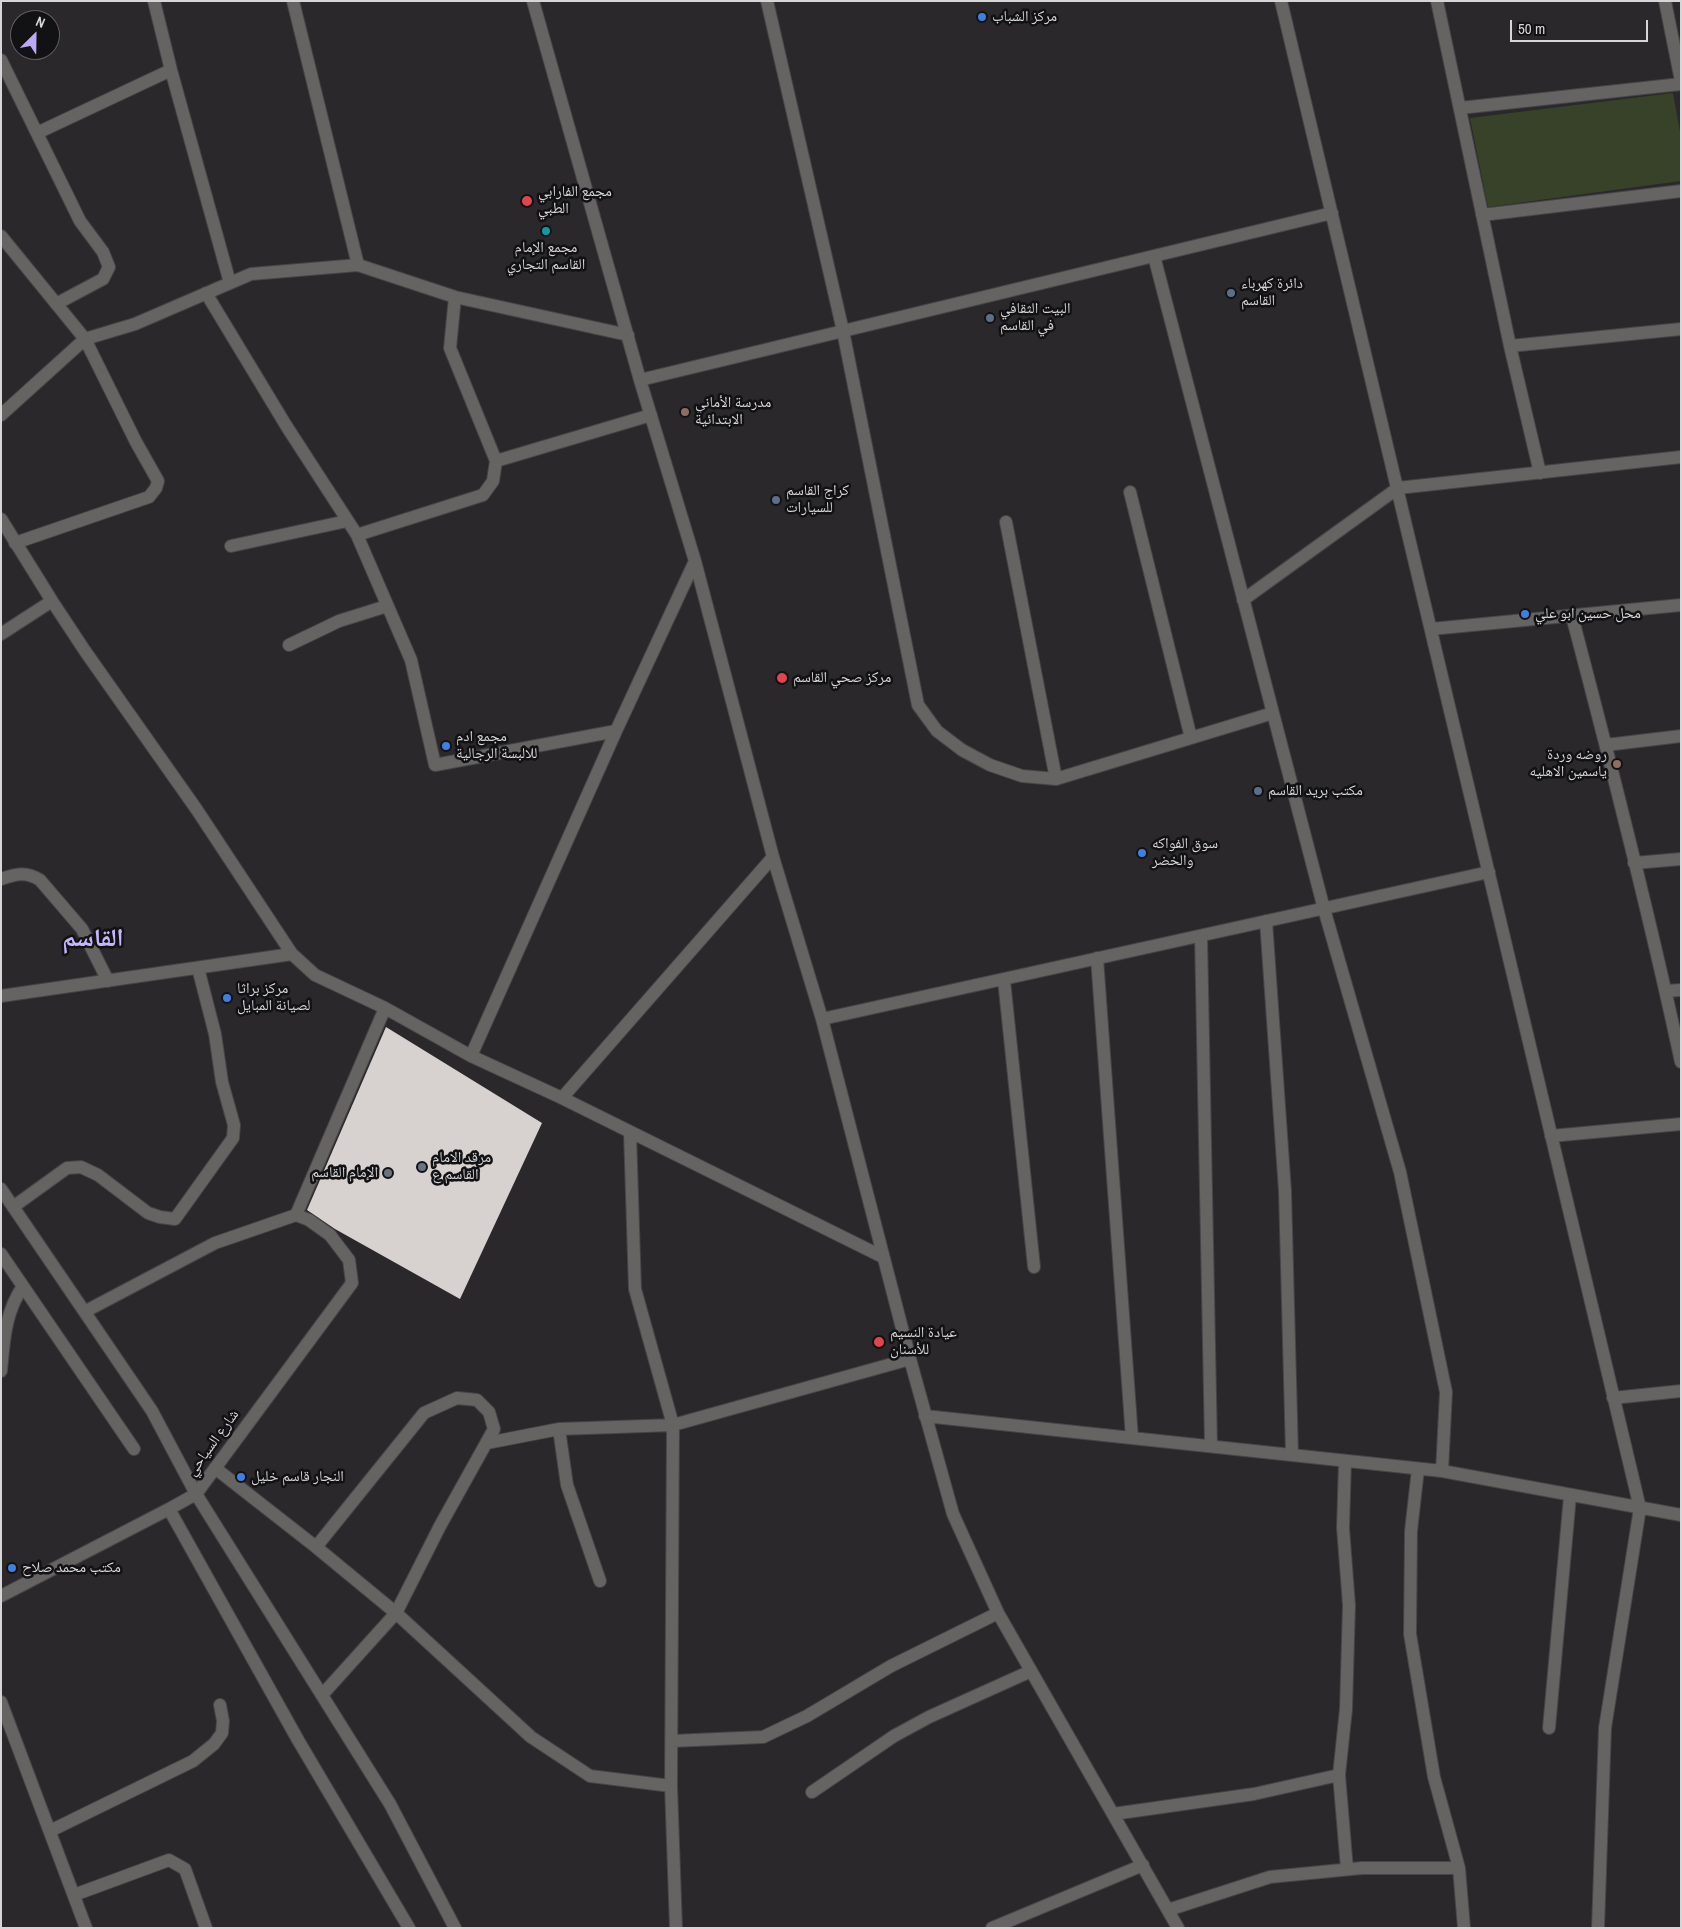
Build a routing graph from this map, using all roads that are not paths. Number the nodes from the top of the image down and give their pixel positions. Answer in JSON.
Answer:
{"nodes":[{"id":1,"x":154,"y":1,"type":"edge"},
{"id":2,"x":293,"y":1,"type":"edge"},
{"id":3,"x":533,"y":1,"type":"edge"},
{"id":4,"x":767,"y":1,"type":"edge"},
{"id":5,"x":1281,"y":1,"type":"edge"},
{"id":6,"x":1437,"y":1,"type":"edge"},
{"id":7,"x":1665,"y":1,"type":"edge"},
{"id":8,"x":1,"y":60,"type":"edge"},
{"id":9,"x":171,"y":70,"type":"junction"},
{"id":10,"x":1681,"y":82,"type":"edge"},
{"id":11,"x":1460,"y":108,"type":"junction"},
{"id":12,"x":37,"y":132,"type":"junction"},
{"id":13,"x":1681,"y":191,"type":"edge"},
{"id":14,"x":1332,"y":213,"type":"junction"},
{"id":15,"x":1482,"y":214,"type":"junction"},
{"id":16,"x":1,"y":236,"type":"edge"},
{"id":17,"x":1154,"y":256,"type":"junction"},
{"id":18,"x":358,"y":265,"type":"junction"},
{"id":19,"x":230,"y":283,"type":"junction"},
{"id":20,"x":206,"y":293,"type":"junction"},
{"id":21,"x":455,"y":297,"type":"junction"},
{"id":22,"x":56,"y":304,"type":"junction"},
{"id":23,"x":1681,"y":329,"type":"edge"},
{"id":24,"x":843,"y":331,"type":"junction"},
{"id":25,"x":628,"y":335,"type":"junction"},
{"id":26,"x":85,"y":339,"type":"junction"},
{"id":27,"x":1510,"y":346,"type":"junction"},
{"id":28,"x":640,"y":380,"type":"junction"},
{"id":29,"x":1,"y":415,"type":"edge"},
{"id":30,"x":651,"y":415,"type":"junction"},
{"id":31,"x":1681,"y":457,"type":"edge"},
{"id":32,"x":496,"y":461,"type":"junction"},
{"id":33,"x":1540,"y":473,"type":"junction"},
{"id":34,"x":1398,"y":488,"type":"junction"},
{"id":35,"x":1130,"y":492,"type":"dead end"},
{"id":36,"x":1,"y":519,"type":"edge"},
{"id":37,"x":346,"y":521,"type":"junction"},
{"id":38,"x":1006,"y":522,"type":"dead end"},
{"id":39,"x":357,"y":535,"type":"junction"},
{"id":40,"x":15,"y":543,"type":"junction"},
{"id":41,"x":231,"y":546,"type":"dead end"},
{"id":42,"x":695,"y":561,"type":"junction"},
{"id":43,"x":1243,"y":600,"type":"junction"},
{"id":44,"x":52,"y":601,"type":"junction"},
{"id":45,"x":1681,"y":605,"type":"edge"},
{"id":46,"x":387,"y":606,"type":"junction"},
{"id":47,"x":1572,"y":616,"type":"junction"},
{"id":48,"x":1431,"y":629,"type":"junction"},
{"id":49,"x":1,"y":634,"type":"edge"},
{"id":50,"x":289,"y":645,"type":"dead end"},
{"id":51,"x":1273,"y":713,"type":"junction"},
{"id":52,"x":616,"y":731,"type":"junction"},
{"id":53,"x":1681,"y":736,"type":"edge"},
{"id":54,"x":1191,"y":738,"type":"junction"},
{"id":55,"x":1606,"y":745,"type":"junction"},
{"id":56,"x":1056,"y":779,"type":"junction"},
{"id":57,"x":773,"y":857,"type":"junction"},
{"id":58,"x":1681,"y":859,"type":"edge"},
{"id":59,"x":1634,"y":863,"type":"junction"},
{"id":60,"x":1489,"y":872,"type":"junction"},
{"id":61,"x":1,"y":879,"type":"edge"},
{"id":62,"x":1324,"y":909,"type":"junction"},
{"id":63,"x":1266,"y":921,"type":"junction"},
{"id":64,"x":1201,"y":936,"type":"junction"},
{"id":65,"x":292,"y":954,"type":"junction"},
{"id":66,"x":1097,"y":958,"type":"junction"},
{"id":67,"x":198,"y":968,"type":"junction"},
{"id":68,"x":1004,"y":980,"type":"junction"},
{"id":69,"x":108,"y":981,"type":"junction"},
{"id":70,"x":1681,"y":990,"type":"edge"},
{"id":71,"x":1666,"y":991,"type":"junction"},
{"id":72,"x":1,"y":996,"type":"edge"},
{"id":73,"x":385,"y":1008,"type":"junction"},
{"id":74,"x":822,"y":1019,"type":"junction"},
{"id":75,"x":471,"y":1056,"type":"junction"},
{"id":76,"x":1681,"y":1062,"type":"edge"},
{"id":77,"x":562,"y":1098,"type":"junction"},
{"id":78,"x":1681,"y":1124,"type":"edge"},
{"id":79,"x":630,"y":1133,"type":"junction"},
{"id":80,"x":1551,"y":1136,"type":"junction"},
{"id":81,"x":1,"y":1189,"type":"edge"},
{"id":82,"x":13,"y":1207,"type":"junction"},
{"id":83,"x":296,"y":1216,"type":"junction"},
{"id":84,"x":1,"y":1254,"type":"edge"},
{"id":85,"x":883,"y":1257,"type":"junction"},
{"id":86,"x":1034,"y":1267,"type":"dead end"},
{"id":87,"x":23,"y":1286,"type":"junction"},
{"id":88,"x":86,"y":1310,"type":"junction"},
{"id":89,"x":910,"y":1359,"type":"junction"},
{"id":90,"x":1,"y":1371,"type":"edge"},
{"id":91,"x":1681,"y":1391,"type":"edge"},
{"id":92,"x":1614,"y":1398,"type":"junction"},
{"id":93,"x":925,"y":1416,"type":"junction"},
{"id":94,"x":673,"y":1425,"type":"junction"},
{"id":95,"x":559,"y":1429,"type":"junction"},
{"id":96,"x":1132,"y":1438,"type":"junction"},
{"id":97,"x":487,"y":1443,"type":"junction"},
{"id":98,"x":1211,"y":1446,"type":"junction"},
{"id":99,"x":134,"y":1449,"type":"dead end"},
{"id":100,"x":1292,"y":1455,"type":"junction"},
{"id":101,"x":1345,"y":1461,"type":"junction"},
{"id":102,"x":215,"y":1468,"type":"junction"},
{"id":103,"x":1418,"y":1469,"type":"junction"},
{"id":104,"x":1442,"y":1471,"type":"junction"},
{"id":105,"x":196,"y":1494,"type":"junction"},
{"id":106,"x":1570,"y":1496,"type":"junction"},
{"id":107,"x":1640,"y":1508,"type":"junction"},
{"id":108,"x":170,"y":1509,"type":"junction"},
{"id":109,"x":1681,"y":1515,"type":"edge"},
{"id":110,"x":316,"y":1547,"type":"junction"},
{"id":111,"x":600,"y":1581,"type":"dead end"},
{"id":112,"x":1,"y":1596,"type":"edge"},
{"id":113,"x":396,"y":1613,"type":"junction"},
{"id":114,"x":998,"y":1613,"type":"junction"},
{"id":115,"x":1031,"y":1671,"type":"junction"},
{"id":116,"x":322,"y":1695,"type":"junction"},
{"id":117,"x":1,"y":1702,"type":"edge"},
{"id":118,"x":220,"y":1705,"type":"dead end"},
{"id":119,"x":1550,"y":1728,"type":"dead end"},
{"id":120,"x":672,"y":1741,"type":"junction"},
{"id":121,"x":1339,"y":1774,"type":"junction"},
{"id":122,"x":671,"y":1786,"type":"junction"},
{"id":123,"x":812,"y":1792,"type":"dead end"},
{"id":124,"x":1114,"y":1814,"type":"junction"},
{"id":125,"x":50,"y":1831,"type":"junction"},
{"id":126,"x":1143,"y":1866,"type":"junction"},
{"id":127,"x":1459,"y":1868,"type":"junction"},
{"id":128,"x":1347,"y":1870,"type":"junction"},
{"id":129,"x":74,"y":1895,"type":"junction"},
{"id":130,"x":1168,"y":1910,"type":"junction"},
{"id":131,"x":86,"y":1928,"type":"edge"},
{"id":132,"x":206,"y":1928,"type":"edge"},
{"id":133,"x":409,"y":1928,"type":"edge"},
{"id":134,"x":455,"y":1928,"type":"edge"},
{"id":135,"x":676,"y":1928,"type":"edge"},
{"id":136,"x":992,"y":1928,"type":"edge"},
{"id":137,"x":1178,"y":1928,"type":"edge"},
{"id":138,"x":1464,"y":1928,"type":"edge"},
{"id":139,"x":1598,"y":1928,"type":"edge"}],
"edges":[{"from":1,"to":9,"type":"street"},
{"from":2,"to":18,"type":"street"},
{"from":3,"to":25,"type":"street"},
{"from":4,"to":24,"type":"street"},
{"from":5,"to":14,"type":"street"},
{"from":6,"to":11,"type":"street"},
{"from":7,"to":10,"type":"street"},
{"from":8,"to":12,"type":"street"},
{"from":9,"to":12,"type":"street"},
{"from":9,"to":19,"type":"street"},
{"from":10,"to":11,"type":"street"},
{"from":11,"to":15,"type":"street"},
{"from":12,"to":22,"type":"street"},
{"from":13,"to":15,"type":"street"},
{"from":14,"to":17,"type":"street"},
{"from":14,"to":34,"type":"street"},
{"from":15,"to":27,"type":"street"},
{"from":16,"to":22,"type":"street"},
{"from":17,"to":24,"type":"street"},
{"from":17,"to":43,"type":"street"},
{"from":18,"to":19,"type":"street"},
{"from":18,"to":21,"type":"street"},
{"from":19,"to":20,"type":"street"},
{"from":20,"to":26,"type":"street"},
{"from":20,"to":37,"type":"street"},
{"from":21,"to":25,"type":"street"},
{"from":21,"to":32,"type":"street"},
{"from":22,"to":26,"type":"street"},
{"from":23,"to":27,"type":"street"},
{"from":24,"to":28,"type":"street"},
{"from":24,"to":56,"type":"street"},
{"from":25,"to":28,"type":"street"},
{"from":26,"to":29,"type":"street"},
{"from":26,"to":40,"type":"street"},
{"from":27,"to":33,"type":"street"},
{"from":28,"to":30,"type":"street"},
{"from":30,"to":32,"type":"street"},
{"from":30,"to":42,"type":"street"},
{"from":31,"to":33,"type":"street"},
{"from":32,"to":39,"type":"street"},
{"from":33,"to":34,"type":"street"},
{"from":34,"to":43,"type":"street"},
{"from":34,"to":48,"type":"street"},
{"from":35,"to":54,"type":"street"},
{"from":36,"to":40,"type":"street"},
{"from":37,"to":39,"type":"street"},
{"from":37,"to":41,"type":"street"},
{"from":38,"to":56,"type":"street"},
{"from":39,"to":46,"type":"street"},
{"from":40,"to":44,"type":"street"},
{"from":42,"to":52,"type":"street"},
{"from":42,"to":57,"type":"street"},
{"from":43,"to":51,"type":"street"},
{"from":44,"to":49,"type":"street"},
{"from":44,"to":65,"type":"street"},
{"from":45,"to":47,"type":"street"},
{"from":46,"to":50,"type":"street"},
{"from":46,"to":52,"type":"street"},
{"from":47,"to":48,"type":"street"},
{"from":47,"to":55,"type":"street"},
{"from":48,"to":60,"type":"street"},
{"from":51,"to":54,"type":"street"},
{"from":51,"to":62,"type":"street"},
{"from":52,"to":75,"type":"street"},
{"from":53,"to":55,"type":"street"},
{"from":54,"to":56,"type":"street"},
{"from":55,"to":59,"type":"street"},
{"from":57,"to":74,"type":"street"},
{"from":57,"to":77,"type":"street"},
{"from":58,"to":59,"type":"street"},
{"from":59,"to":71,"type":"street"},
{"from":60,"to":62,"type":"street"},
{"from":60,"to":80,"type":"street"},
{"from":61,"to":69,"type":"street"},
{"from":62,"to":63,"type":"street"},
{"from":62,"to":104,"type":"street"},
{"from":63,"to":64,"type":"street"},
{"from":63,"to":100,"type":"street"},
{"from":64,"to":66,"type":"street"},
{"from":64,"to":98,"type":"street"},
{"from":65,"to":67,"type":"street"},
{"from":65,"to":73,"type":"street"},
{"from":66,"to":68,"type":"street"},
{"from":66,"to":96,"type":"street"},
{"from":67,"to":69,"type":"street"},
{"from":67,"to":82,"type":"street"},
{"from":68,"to":74,"type":"street"},
{"from":68,"to":86,"type":"street"},
{"from":69,"to":72,"type":"street"},
{"from":70,"to":71,"type":"street"},
{"from":71,"to":76,"type":"street"},
{"from":73,"to":75,"type":"street"},
{"from":73,"to":83,"type":"street"},
{"from":74,"to":85,"type":"street"},
{"from":75,"to":77,"type":"street"},
{"from":77,"to":79,"type":"street"},
{"from":78,"to":80,"type":"street"},
{"from":79,"to":85,"type":"street"},
{"from":79,"to":94,"type":"street"},
{"from":80,"to":92,"type":"street"},
{"from":81,"to":82,"type":"street"},
{"from":82,"to":88,"type":"street"},
{"from":83,"to":88,"type":"street"},
{"from":83,"to":102,"type":"street","name":"شارع السياحي"},
{"from":84,"to":87,"type":"street"},
{"from":85,"to":89,"type":"street"},
{"from":87,"to":90,"type":"street"},
{"from":87,"to":99,"type":"street"},
{"from":88,"to":105,"type":"street"},
{"from":89,"to":93,"type":"street"},
{"from":89,"to":94,"type":"street"},
{"from":91,"to":92,"type":"street"},
{"from":92,"to":107,"type":"street"},
{"from":93,"to":96,"type":"street"},
{"from":93,"to":114,"type":"street"},
{"from":94,"to":95,"type":"street"},
{"from":94,"to":120,"type":"street"},
{"from":95,"to":97,"type":"street"},
{"from":95,"to":111,"type":"street"},
{"from":96,"to":98,"type":"street"},
{"from":97,"to":110,"type":"street"},
{"from":97,"to":113,"type":"street"},
{"from":98,"to":100,"type":"street"},
{"from":100,"to":101,"type":"street"},
{"from":101,"to":103,"type":"street"},
{"from":101,"to":121,"type":"street"},
{"from":102,"to":105,"type":"street","name":"شارع السياحي"},
{"from":102,"to":110,"type":"street"},
{"from":103,"to":104,"type":"street"},
{"from":103,"to":127,"type":"street"},
{"from":104,"to":106,"type":"street"},
{"from":105,"to":108,"type":"street","name":"شارع السياحي"},
{"from":105,"to":116,"type":"street"},
{"from":106,"to":107,"type":"street"},
{"from":106,"to":119,"type":"street"},
{"from":107,"to":109,"type":"street"},
{"from":107,"to":139,"type":"street"},
{"from":108,"to":112,"type":"street","name":"شارع السياحي"},
{"from":108,"to":133,"type":"street"},
{"from":110,"to":113,"type":"street"},
{"from":113,"to":116,"type":"street"},
{"from":113,"to":122,"type":"street"},
{"from":114,"to":115,"type":"street"},
{"from":114,"to":120,"type":"street"},
{"from":115,"to":123,"type":"street"},
{"from":115,"to":124,"type":"street"},
{"from":116,"to":134,"type":"street"},
{"from":117,"to":125,"type":"street"},
{"from":118,"to":125,"type":"street"},
{"from":120,"to":122,"type":"street"},
{"from":121,"to":124,"type":"street"},
{"from":121,"to":128,"type":"street"},
{"from":122,"to":135,"type":"street"},
{"from":124,"to":126,"type":"street"},
{"from":125,"to":129,"type":"street"},
{"from":126,"to":130,"type":"street"},
{"from":126,"to":136,"type":"street"},
{"from":127,"to":128,"type":"street"},
{"from":127,"to":138,"type":"street"},
{"from":128,"to":130,"type":"street"},
{"from":129,"to":131,"type":"street"},
{"from":129,"to":132,"type":"street"},
{"from":130,"to":137,"type":"street"}]}
